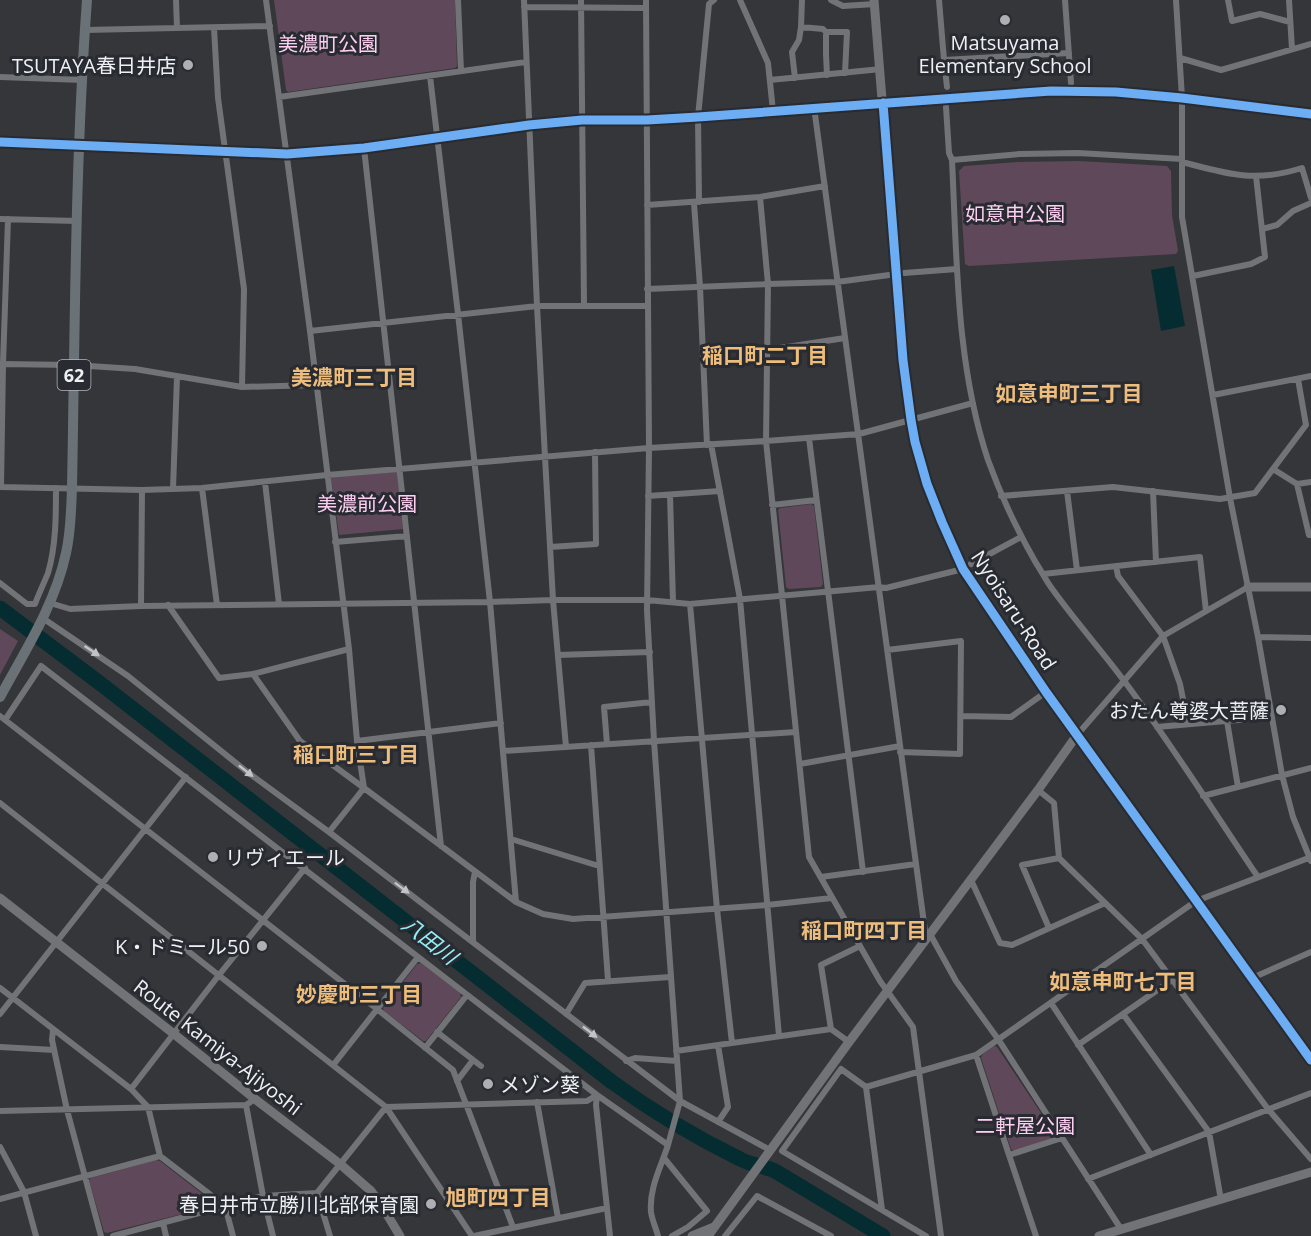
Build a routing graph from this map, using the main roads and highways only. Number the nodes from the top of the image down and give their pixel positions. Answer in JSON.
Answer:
{"nodes":[{"id":1,"x":87,"y":0,"type":"edge"},
{"id":2,"x":0,"y":697,"type":"edge"}],
"edges":[{"from":1,"to":2,"type":"main road","number":"62"}]}
